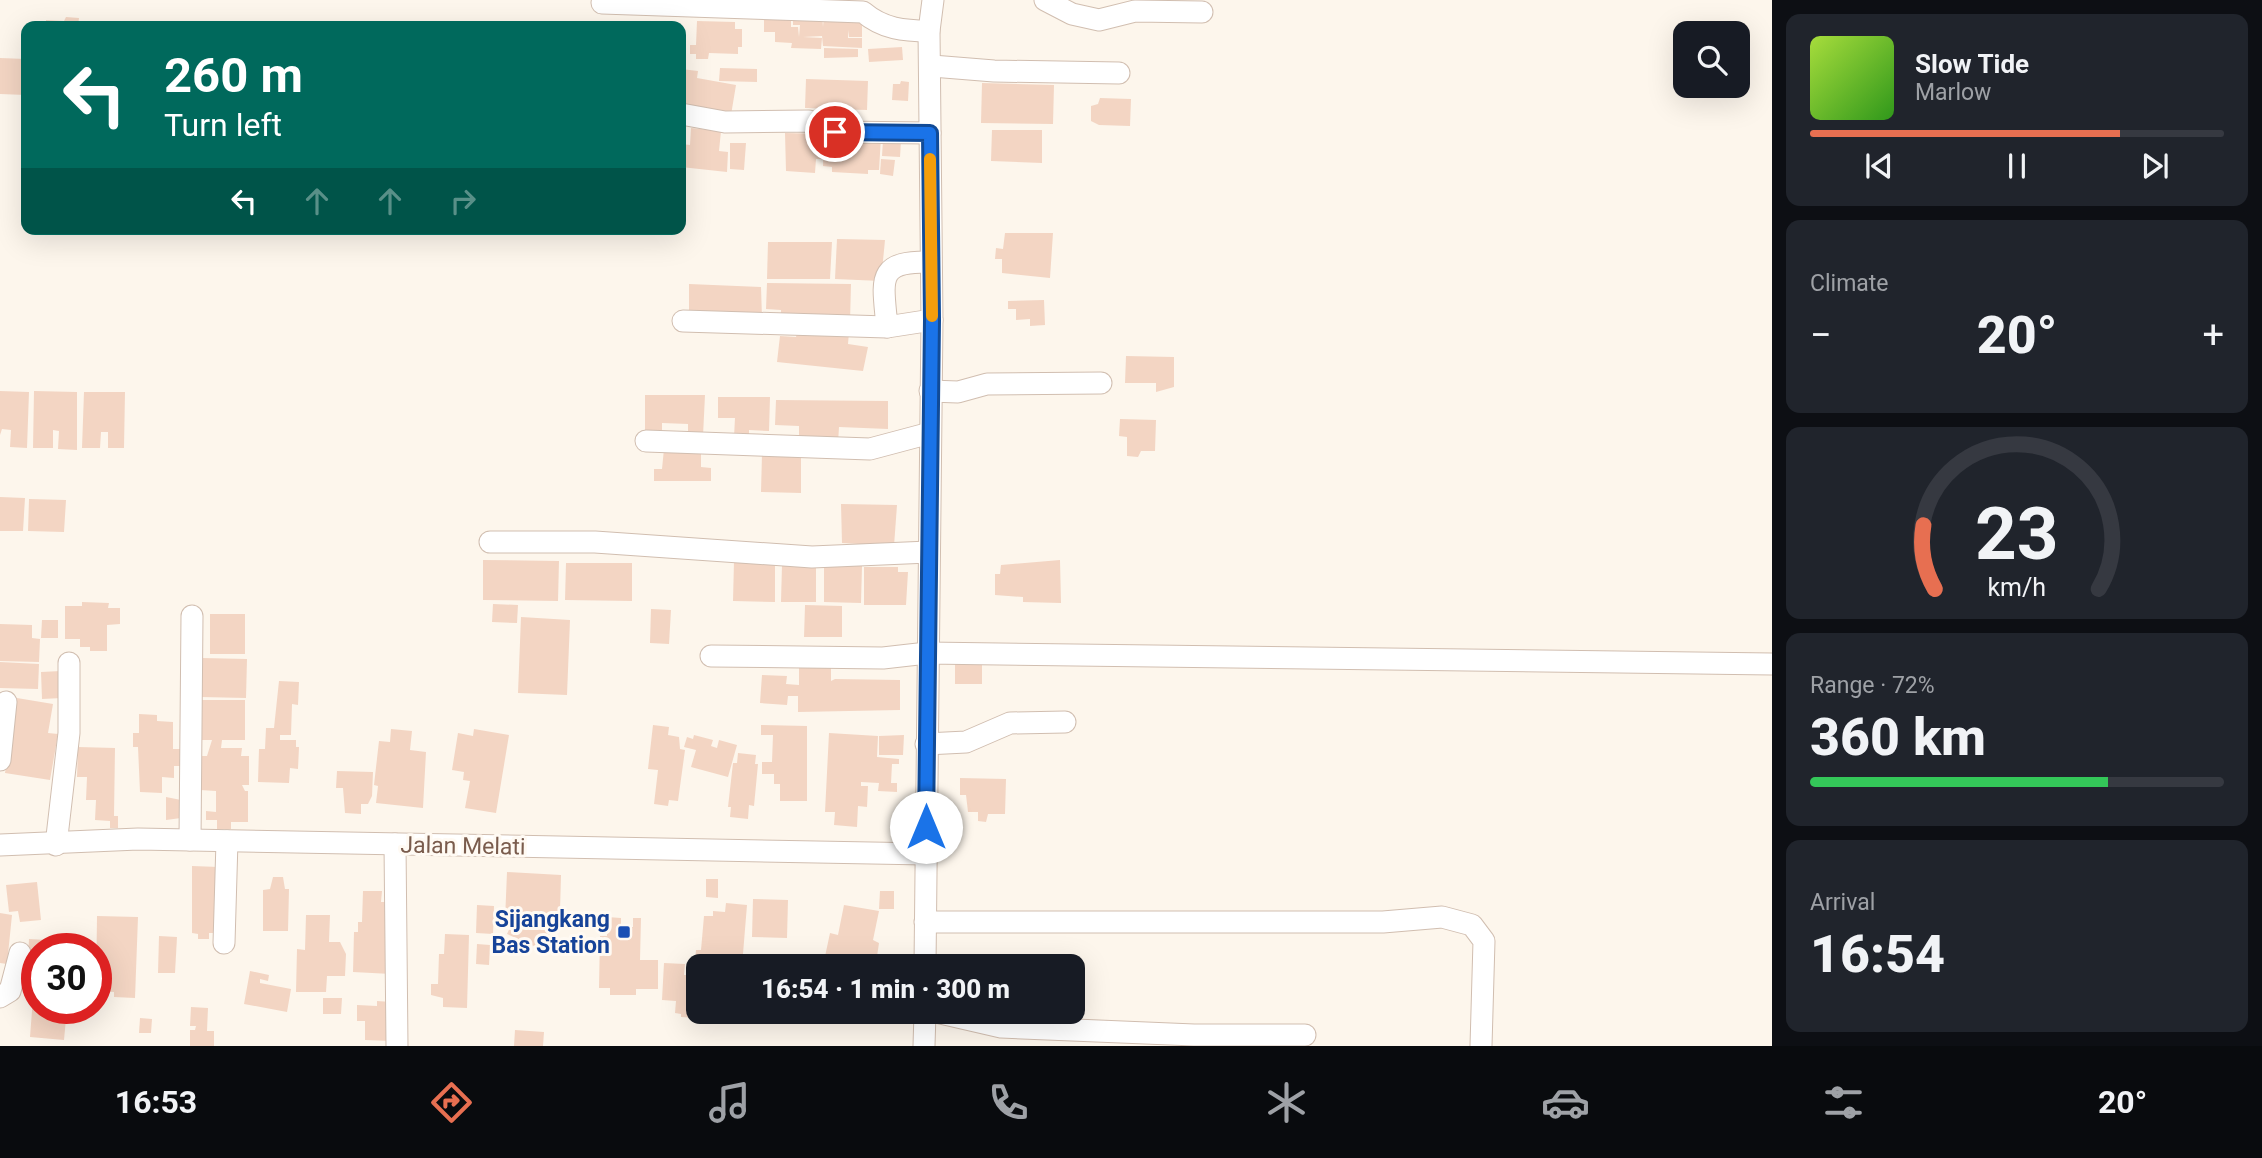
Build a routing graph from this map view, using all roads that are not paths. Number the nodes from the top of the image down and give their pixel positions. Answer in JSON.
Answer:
{"nodes":[{"id":1,"x":933,"y":0,"type":"edge"},
{"id":2,"x":1045,"y":0,"type":"edge"},
{"id":3,"x":602,"y":3,"type":"dead end"},
{"id":4,"x":867,"y":6,"type":"edge"},
{"id":5,"x":1202,"y":12,"type":"dead end"},
{"id":6,"x":929,"y":31,"type":"junction"},
{"id":7,"x":932,"y":66,"type":"junction"},
{"id":8,"x":1119,"y":73,"type":"dead end"},
{"id":9,"x":686,"y":115,"type":"edge"},
{"id":10,"x":930,"y":133,"type":"junction"},
{"id":11,"x":930,"y":262,"type":"junction"},
{"id":12,"x":932,"y":320,"type":"junction"},
{"id":13,"x":682,"y":321,"type":"dead end"},
{"id":14,"x":887,"y":327,"type":"junction"},
{"id":15,"x":1101,"y":383,"type":"dead end"},
{"id":16,"x":930,"y":391,"type":"junction"},
{"id":17,"x":930,"y":433,"type":"junction"},
{"id":18,"x":646,"y":441,"type":"dead end"},
{"id":19,"x":490,"y":541,"type":"dead end"},
{"id":20,"x":929,"y":552,"type":"junction"},
{"id":21,"x":192,"y":616,"type":"dead end"},
{"id":22,"x":927,"y":653,"type":"junction"},
{"id":23,"x":711,"y":656,"type":"dead end"},
{"id":24,"x":69,"y":663,"type":"dead end"},
{"id":25,"x":1772,"y":664,"type":"edge"},
{"id":26,"x":6,"y":702,"type":"dead end"},
{"id":27,"x":1065,"y":722,"type":"dead end"},
{"id":28,"x":926,"y":744,"type":"junction"},
{"id":29,"x":0,"y":760,"type":"edge"},
{"id":30,"x":190,"y":840,"type":"junction"},
{"id":31,"x":227,"y":841,"type":"junction"},
{"id":32,"x":395,"y":844,"type":"junction"},
{"id":33,"x":0,"y":845,"type":"edge"},
{"id":34,"x":56,"y":845,"type":"junction"},
{"id":35,"x":926,"y":854,"type":"junction"},
{"id":36,"x":925,"y":922,"type":"junction"},
{"id":37,"x":224,"y":943,"type":"dead end"},
{"id":38,"x":20,"y":953,"type":"dead end"},
{"id":39,"x":925,"y":954,"type":"edge"},
{"id":40,"x":0,"y":997,"type":"edge"},
{"id":41,"x":925,"y":1024,"type":"edge"},
{"id":42,"x":988,"y":1024,"type":"edge"},
{"id":43,"x":1305,"y":1035,"type":"dead end"},
{"id":44,"x":397,"y":1046,"type":"edge"},
{"id":45,"x":924,"y":1046,"type":"edge"},
{"id":46,"x":1481,"y":1046,"type":"edge"}],
"edges":[{"from":1,"to":6,"type":"street"},
{"from":2,"to":5,"type":"street"},
{"from":3,"to":4,"type":"street"},
{"from":4,"to":6,"type":"street"},
{"from":6,"to":7,"type":"street"},
{"from":7,"to":8,"type":"street"},
{"from":7,"to":10,"type":"street"},
{"from":9,"to":10,"type":"street"},
{"from":10,"to":11,"type":"street"},
{"from":11,"to":12,"type":"street"},
{"from":11,"to":14,"type":"street"},
{"from":12,"to":14,"type":"street"},
{"from":12,"to":16,"type":"street"},
{"from":13,"to":14,"type":"street"},
{"from":15,"to":16,"type":"street"},
{"from":16,"to":17,"type":"street"},
{"from":17,"to":18,"type":"street"},
{"from":17,"to":20,"type":"street"},
{"from":19,"to":20,"type":"street"},
{"from":20,"to":22,"type":"street"},
{"from":21,"to":30,"type":"street"},
{"from":22,"to":23,"type":"street"},
{"from":22,"to":25,"type":"street"},
{"from":22,"to":28,"type":"street"},
{"from":24,"to":34,"type":"street"},
{"from":26,"to":29,"type":"street"},
{"from":27,"to":28,"type":"street"},
{"from":28,"to":35,"type":"street"},
{"from":30,"to":31,"type":"street","name":"Jalan Melati"},
{"from":30,"to":34,"type":"street","name":"Jalan Melati"},
{"from":31,"to":32,"type":"street","name":"Jalan Melati"},
{"from":31,"to":37,"type":"street"},
{"from":32,"to":35,"type":"street","name":"Jalan Melati"},
{"from":32,"to":44,"type":"street"},
{"from":33,"to":34,"type":"street","name":"Jalan Melati"},
{"from":35,"to":36,"type":"street"},
{"from":36,"to":39,"type":"street"},
{"from":36,"to":46,"type":"street"},
{"from":38,"to":40,"type":"street"},
{"from":41,"to":45,"type":"street"},
{"from":42,"to":43,"type":"street"}]}
